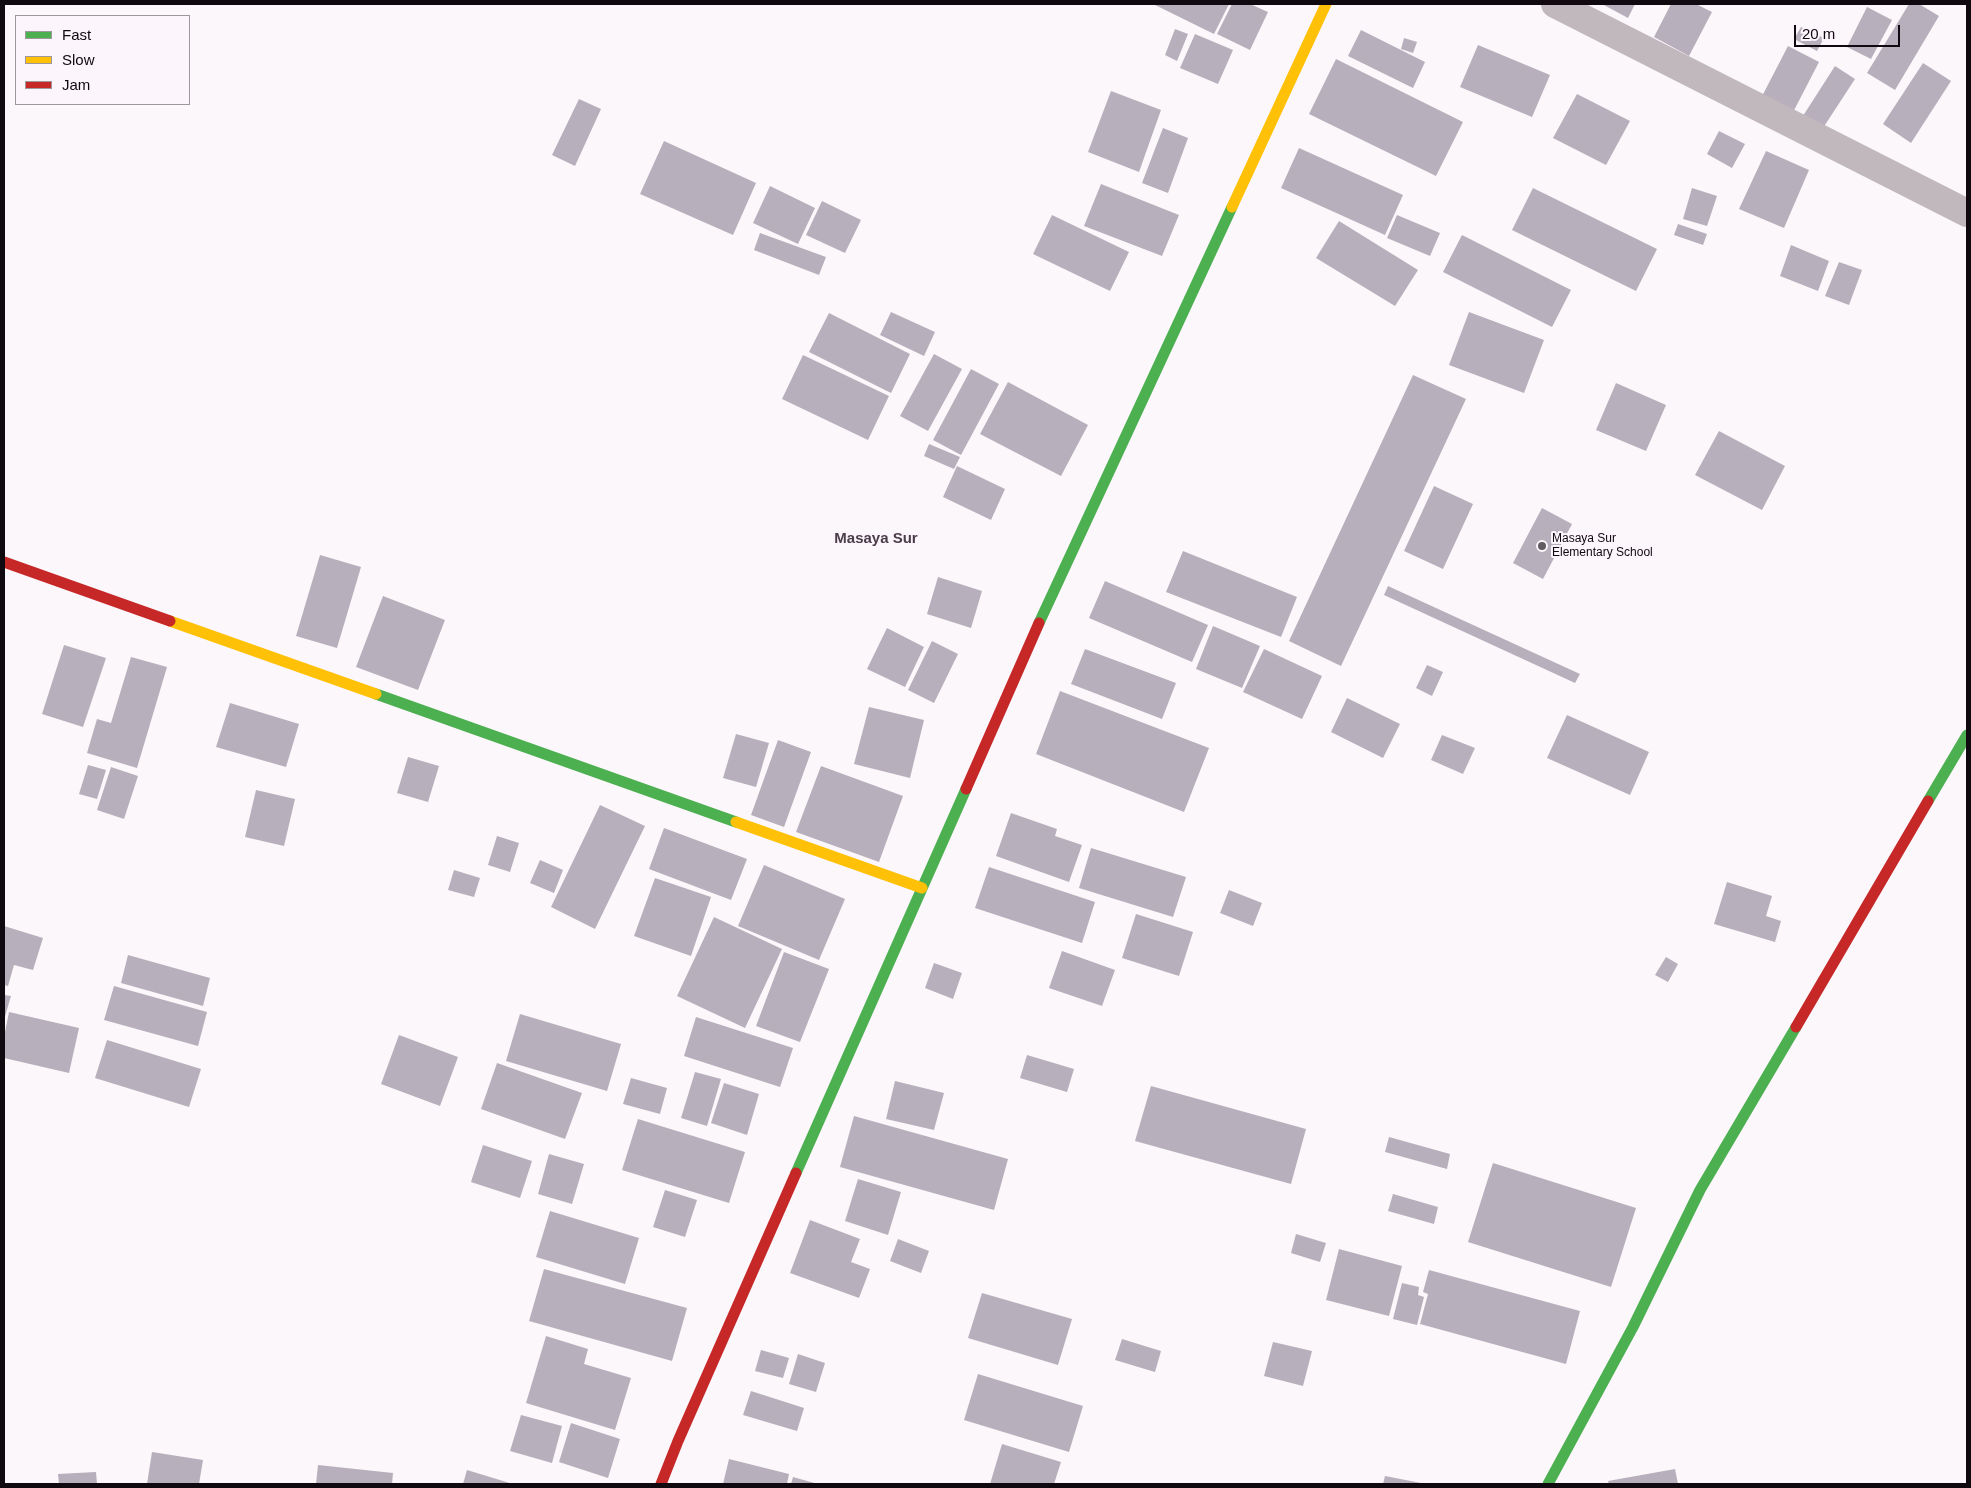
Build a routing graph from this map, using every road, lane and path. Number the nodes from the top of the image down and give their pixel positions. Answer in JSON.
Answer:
{"nodes":[{"id":1,"x":1326,"y":4,"type":"edge"},
{"id":2,"x":1555,"y":4,"type":"edge"},
{"id":3,"x":1967,"y":213,"type":"edge"},
{"id":4,"x":4,"y":562,"type":"edge"},
{"id":5,"x":1967,"y":735,"type":"edge"},
{"id":6,"x":922,"y":888,"type":"junction"},
{"id":7,"x":662,"y":1484,"type":"edge"},
{"id":8,"x":1548,"y":1484,"type":"edge"}],
"edges":[{"from":1,"to":6,"type":"street"},
{"from":2,"to":3,"type":"street"},
{"from":4,"to":6,"type":"street"},
{"from":5,"to":8,"type":"street"},
{"from":6,"to":7,"type":"street"}]}
